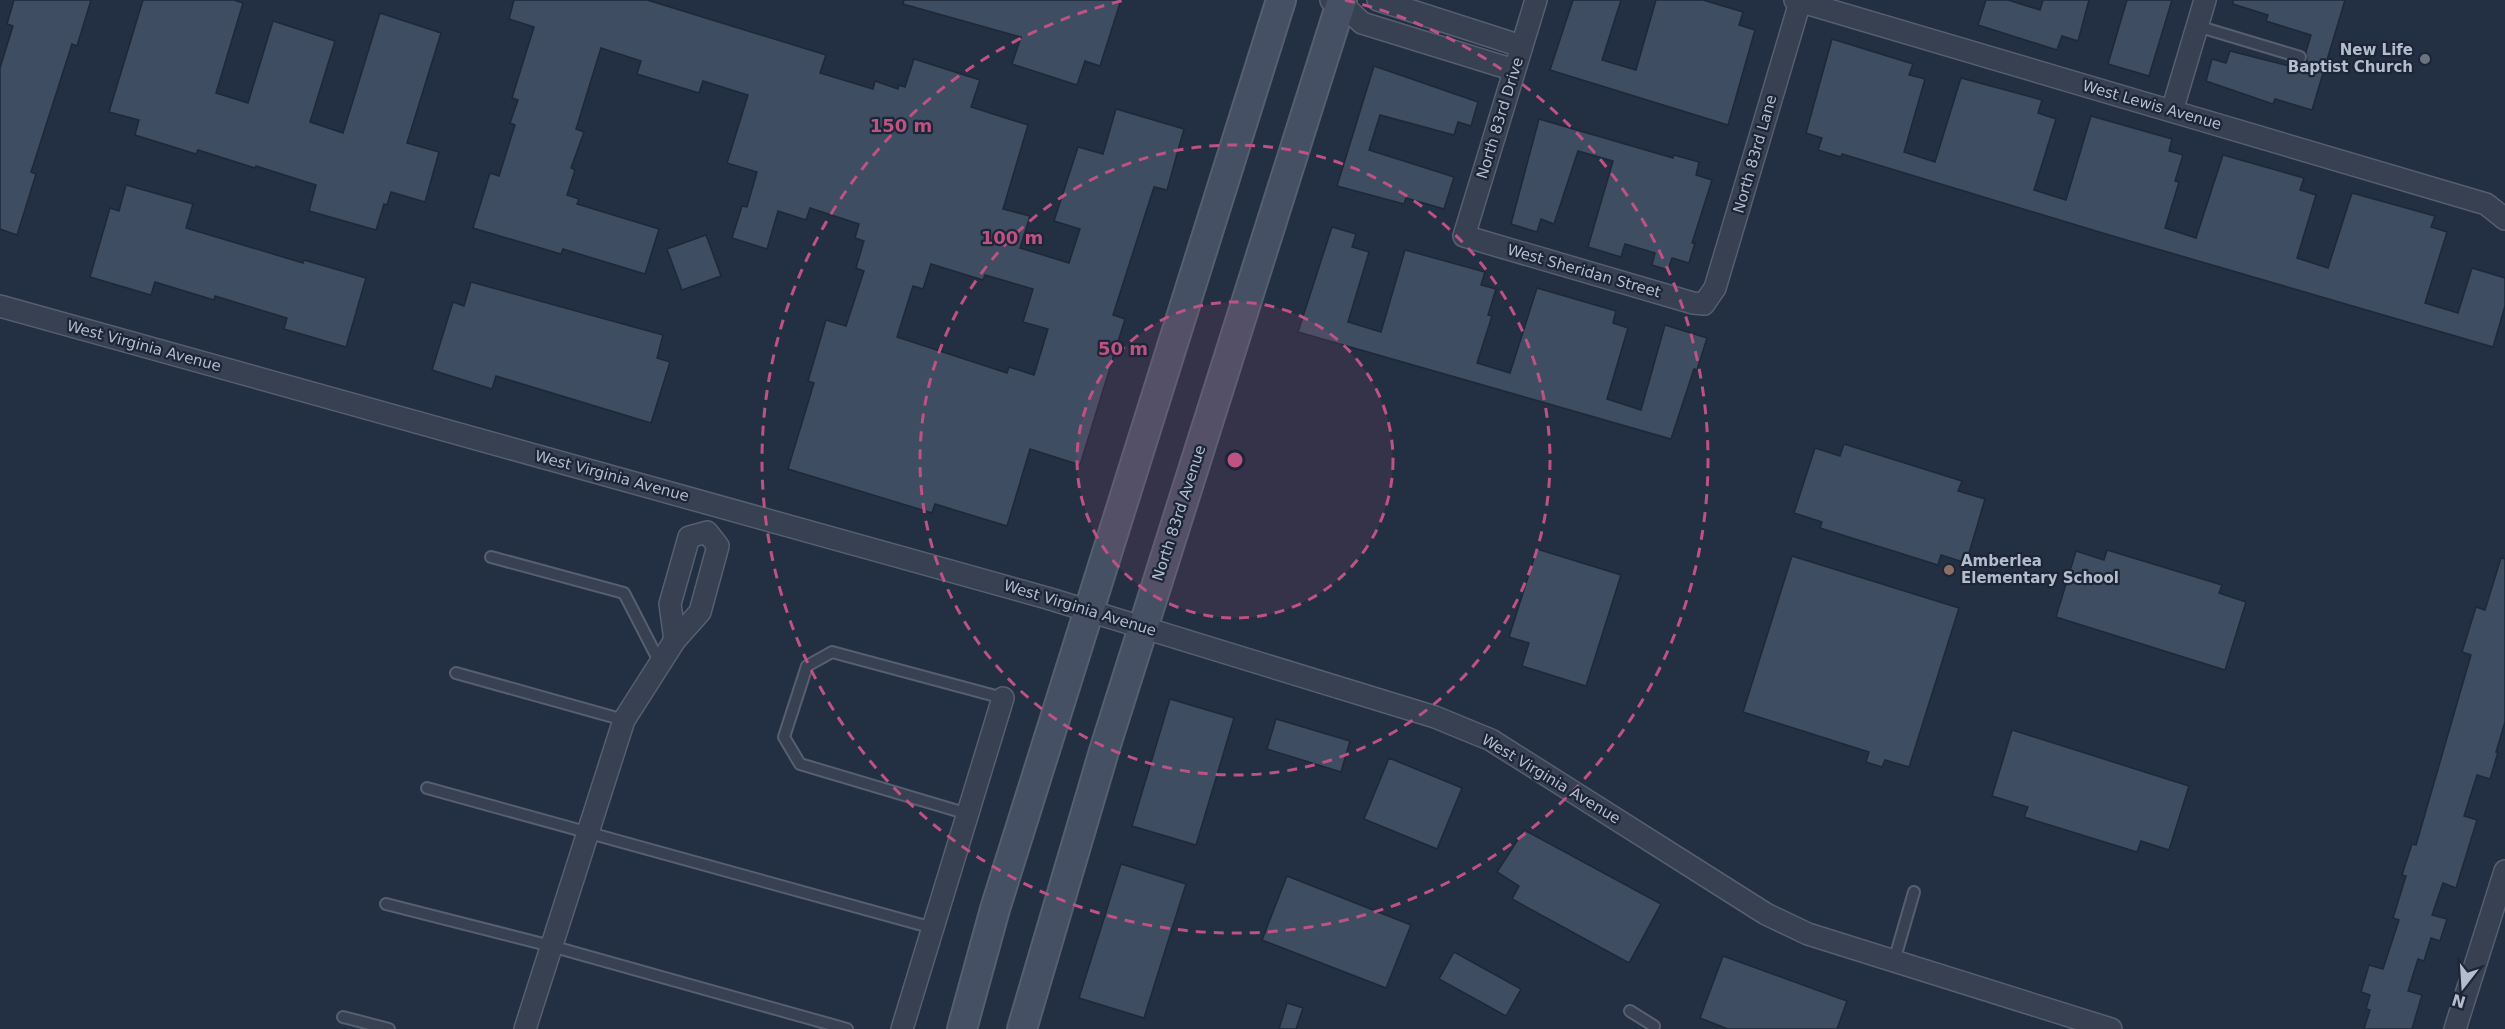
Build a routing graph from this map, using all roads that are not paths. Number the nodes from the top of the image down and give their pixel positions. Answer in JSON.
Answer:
{"nodes":[{"id":1,"x":1281,"y":0,"type":"edge"},
{"id":2,"x":1378,"y":0,"type":"edge"},
{"id":3,"x":1536,"y":0,"type":"edge"},
{"id":4,"x":2205,"y":0,"type":"edge"},
{"id":5,"x":1342,"y":1,"type":"edge"},
{"id":6,"x":1797,"y":1,"type":"edge"},
{"id":7,"x":1441,"y":20,"type":"junction"},
{"id":8,"x":2197,"y":26,"type":"junction"},
{"id":9,"x":1433,"y":45,"type":"junction"},
{"id":10,"x":1521,"y":46,"type":"junction"},
{"id":11,"x":2300,"y":57,"type":"dead end"},
{"id":12,"x":1514,"y":70,"type":"junction"},
{"id":13,"x":2172,"y":111,"type":"junction"},
{"id":14,"x":2505,"y":219,"type":"edge"},
{"id":15,"x":1464,"y":236,"type":"joint"},
{"id":16,"x":1704,"y":304,"type":"joint"},
{"id":17,"x":0,"y":306,"type":"edge"},
{"id":18,"x":714,"y":504,"type":"junction"},
{"id":19,"x":707,"y":532,"type":"junction"},
{"id":20,"x":491,"y":557,"type":"dead end"},
{"id":21,"x":1088,"y":610,"type":"junction"},
{"id":22,"x":1143,"y":627,"type":"junction"},
{"id":23,"x":675,"y":640,"type":"junction"},
{"id":24,"x":660,"y":663,"type":"junction"},
{"id":25,"x":456,"y":673,"type":"dead end"},
{"id":26,"x":1003,"y":698,"type":"joint"},
{"id":27,"x":624,"y":720,"type":"junction"},
{"id":28,"x":427,"y":788,"type":"dead end"},
{"id":29,"x":968,"y":814,"type":"junction"},
{"id":30,"x":587,"y":833,"type":"junction"},
{"id":31,"x":2505,"y":871,"type":"edge"},
{"id":32,"x":1914,"y":892,"type":"dead end"},
{"id":33,"x":386,"y":904,"type":"dead end"},
{"id":34,"x":933,"y":928,"type":"junction"},
{"id":35,"x":551,"y":946,"type":"junction"},
{"id":36,"x":1894,"y":961,"type":"junction"},
{"id":37,"x":1630,"y":1011,"type":"dead end"},
{"id":38,"x":343,"y":1017,"type":"dead end"},
{"id":39,"x":1654,"y":1026,"type":"dead end"},
{"id":40,"x":389,"y":1029,"type":"edge"},
{"id":41,"x":525,"y":1029,"type":"edge"},
{"id":42,"x":847,"y":1029,"type":"edge"},
{"id":43,"x":902,"y":1029,"type":"edge"},
{"id":44,"x":962,"y":1029,"type":"edge"},
{"id":45,"x":1022,"y":1029,"type":"edge"},
{"id":46,"x":2111,"y":1029,"type":"edge"},
{"id":47,"x":2455,"y":1029,"type":"edge"}],
"edges":[{"from":1,"to":21,"type":"main road"},
{"from":2,"to":7,"type":"street"},
{"from":3,"to":10,"type":"street","name":"North 83rd Drive"},
{"from":4,"to":8,"type":"street"},
{"from":5,"to":9,"type":"street"},
{"from":5,"to":22,"type":"main road","name":"North 83rd Avenue"},
{"from":6,"to":13,"type":"street","name":"West Lewis Avenue"},
{"from":6,"to":16,"type":"street","name":"North 83rd Lane"},
{"from":7,"to":9,"type":"street"},
{"from":7,"to":10,"type":"street"},
{"from":8,"to":11,"type":"lane"},
{"from":8,"to":13,"type":"street"},
{"from":9,"to":12,"type":"street"},
{"from":10,"to":12,"type":"street","name":"North 83rd Drive"},
{"from":12,"to":15,"type":"street","name":"North 83rd Drive"},
{"from":13,"to":14,"type":"street","name":"West Lewis Avenue"},
{"from":15,"to":16,"type":"street","name":"West Sheridan Street"},
{"from":17,"to":18,"type":"street","name":"West Virginia Avenue"},
{"from":18,"to":19,"type":"street"},
{"from":18,"to":21,"type":"street","name":"West Virginia Avenue"},
{"from":19,"to":23,"type":"street"},
{"from":19,"to":23,"type":"street"},
{"from":20,"to":24,"type":"lane"},
{"from":21,"to":22,"type":"street","name":"West Virginia Avenue"},
{"from":21,"to":44,"type":"main road"},
{"from":22,"to":36,"type":"street","name":"West Virginia Avenue"},
{"from":22,"to":45,"type":"main road","name":"North 83rd Avenue"},
{"from":23,"to":24,"type":"street"},
{"from":24,"to":27,"type":"street"},
{"from":25,"to":27,"type":"lane"},
{"from":26,"to":29,"type":"street"},
{"from":26,"to":29,"type":"lane"},
{"from":27,"to":30,"type":"street"},
{"from":28,"to":30,"type":"lane"},
{"from":29,"to":34,"type":"street"},
{"from":30,"to":34,"type":"lane"},
{"from":30,"to":35,"type":"street"},
{"from":31,"to":47,"type":"street"},
{"from":32,"to":36,"type":"lane"},
{"from":33,"to":35,"type":"lane"},
{"from":34,"to":43,"type":"street"},
{"from":35,"to":41,"type":"street"},
{"from":35,"to":42,"type":"lane"},
{"from":36,"to":46,"type":"street","name":"West Virginia Avenue"},
{"from":37,"to":39,"type":"lane"},
{"from":38,"to":40,"type":"lane"}]}
